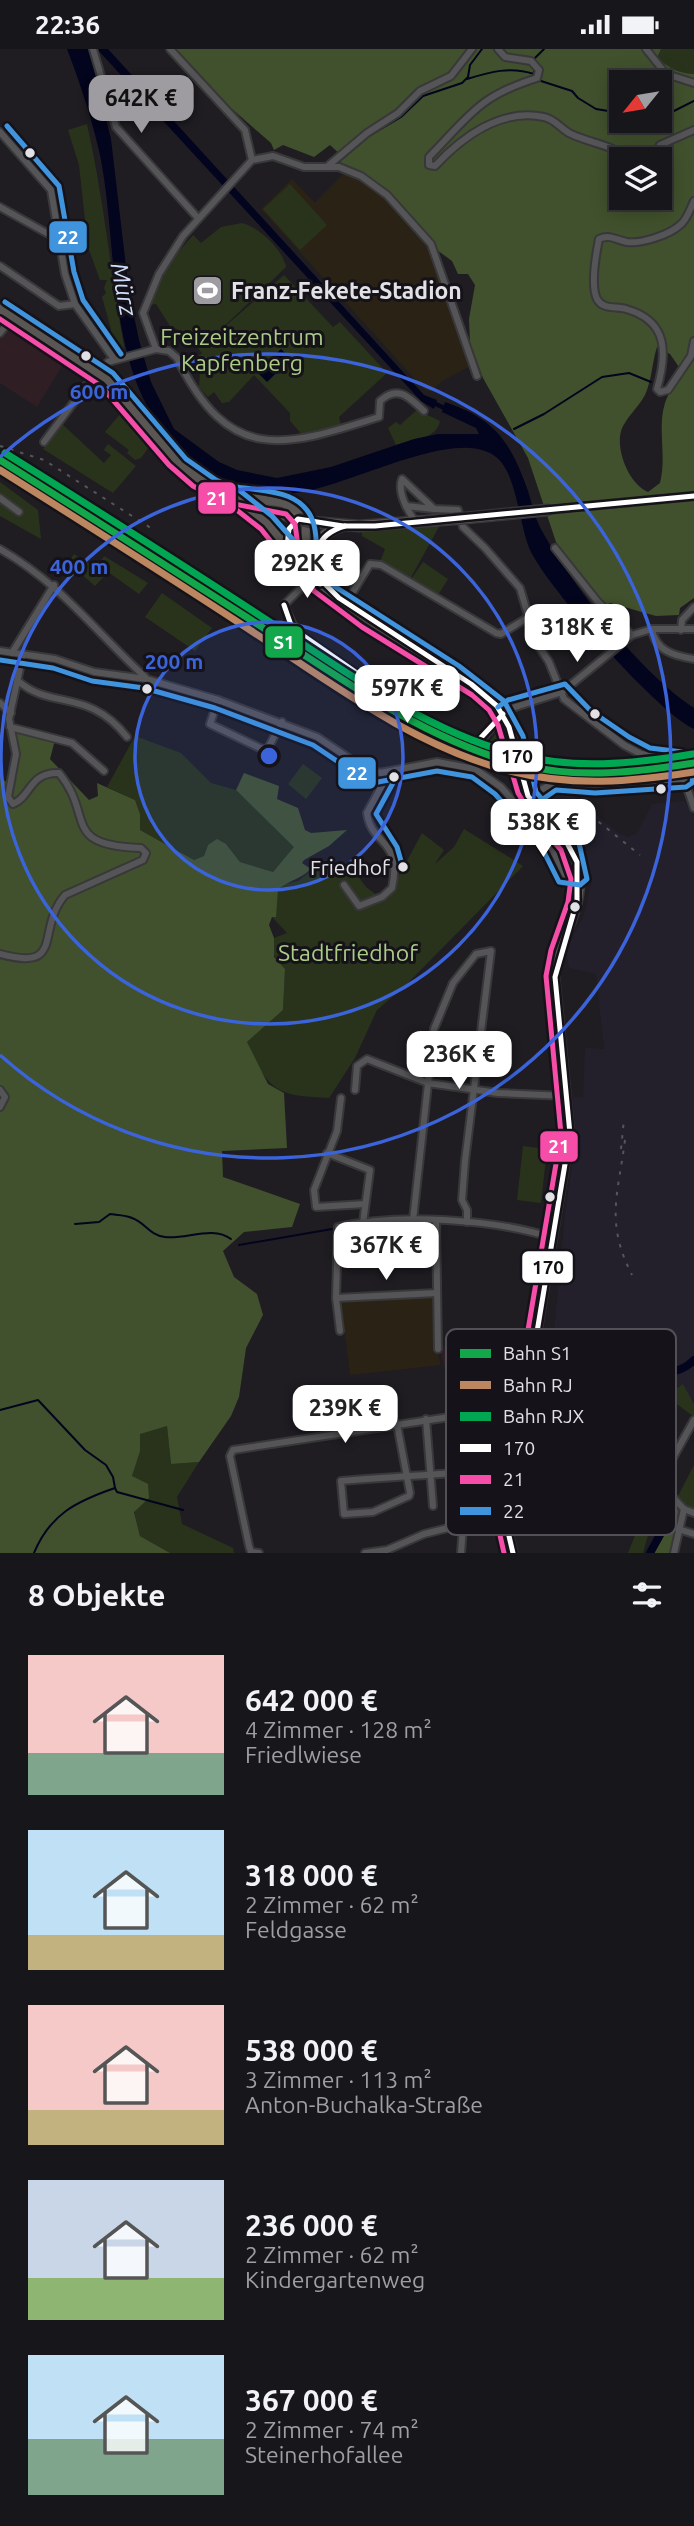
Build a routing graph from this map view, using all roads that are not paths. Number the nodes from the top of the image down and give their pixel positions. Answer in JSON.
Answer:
{"nodes":[{"id":1,"x":93,"y":49,"type":"edge"},
{"id":2,"x":170,"y":49,"type":"edge"},
{"id":3,"x":472,"y":49,"type":"edge"},
{"id":4,"x":498,"y":49,"type":"edge"},
{"id":5,"x":646,"y":49,"type":"edge"},
{"id":6,"x":694,"y":83,"type":"edge"},
{"id":7,"x":694,"y":130,"type":"edge"},
{"id":8,"x":0,"y":132,"type":"edge"},
{"id":9,"x":610,"y":147,"type":"edge"},
{"id":10,"x":659,"y":147,"type":"edge"},
{"id":11,"x":252,"y":160,"type":"junction"},
{"id":12,"x":326,"y":166,"type":"junction"},
{"id":13,"x":694,"y":201,"type":"edge"},
{"id":14,"x":0,"y":208,"type":"edge"},
{"id":15,"x":197,"y":217,"type":"junction"},
{"id":16,"x":61,"y":241,"type":"junction"},
{"id":17,"x":0,"y":267,"type":"edge"},
{"id":18,"x":75,"y":304,"type":"junction"},
{"id":19,"x":0,"y":309,"type":"edge"},
{"id":20,"x":12,"y":317,"type":"junction"},
{"id":21,"x":0,"y":333,"type":"edge"},
{"id":22,"x":694,"y":341,"type":"edge"},
{"id":23,"x":152,"y":350,"type":"junction"},
{"id":24,"x":114,"y":359,"type":"junction"},
{"id":25,"x":97,"y":372,"type":"junction"},
{"id":26,"x":477,"y":376,"type":"dead end"},
{"id":27,"x":424,"y":411,"type":"dead end"},
{"id":28,"x":44,"y":442,"type":"dead end"},
{"id":29,"x":230,"y":496,"type":"junction"},
{"id":30,"x":0,"y":498,"type":"edge"},
{"id":31,"x":259,"y":507,"type":"joint"},
{"id":32,"x":407,"y":509,"type":"junction"},
{"id":33,"x":434,"y":509,"type":"junction"},
{"id":34,"x":547,"y":510,"type":"tunnel mouth"},
{"id":35,"x":19,"y":512,"type":"dead end"},
{"id":36,"x":304,"y":520,"type":"junction"},
{"id":37,"x":419,"y":522,"type":"junction"},
{"id":38,"x":400,"y":524,"type":"junction"},
{"id":39,"x":330,"y":527,"type":"junction"},
{"id":40,"x":287,"y":540,"type":"junction"},
{"id":41,"x":555,"y":548,"type":"dead end"},
{"id":42,"x":0,"y":549,"type":"edge"},
{"id":43,"x":314,"y":564,"type":"joint"},
{"id":44,"x":312,"y":577,"type":"junction"},
{"id":45,"x":54,"y":585,"type":"junction"},
{"id":46,"x":320,"y":586,"type":"junction"},
{"id":47,"x":345,"y":605,"type":"junction"},
{"id":48,"x":694,"y":607,"type":"edge"},
{"id":49,"x":527,"y":618,"type":"junction"},
{"id":50,"x":652,"y":629,"type":"junction"},
{"id":51,"x":694,"y":629,"type":"edge"},
{"id":52,"x":681,"y":630,"type":"junction"},
{"id":53,"x":630,"y":637,"type":"junction"},
{"id":54,"x":0,"y":651,"type":"edge"},
{"id":55,"x":12,"y":653,"type":"junction"},
{"id":56,"x":23,"y":654,"type":"junction"},
{"id":57,"x":694,"y":659,"type":"edge"},
{"id":58,"x":146,"y":679,"type":"junction"},
{"id":59,"x":18,"y":681,"type":"junction"},
{"id":60,"x":562,"y":692,"type":"junction"},
{"id":61,"x":218,"y":700,"type":"junction"},
{"id":62,"x":0,"y":703,"type":"edge"},
{"id":63,"x":11,"y":713,"type":"junction"},
{"id":64,"x":503,"y":714,"type":"junction"},
{"id":65,"x":282,"y":722,"type":"junction"},
{"id":66,"x":10,"y":727,"type":"junction"},
{"id":67,"x":127,"y":737,"type":"dead end"},
{"id":68,"x":104,"y":771,"type":"dead end"},
{"id":69,"x":385,"y":774,"type":"junction"},
{"id":70,"x":685,"y":778,"type":"junction"},
{"id":71,"x":694,"y":778,"type":"edge"},
{"id":72,"x":520,"y":804,"type":"junction"},
{"id":73,"x":694,"y":808,"type":"edge"},
{"id":74,"x":579,"y":876,"type":"junction"},
{"id":75,"x":344,"y":885,"type":"dead end"},
{"id":76,"x":0,"y":954,"type":"edge"},
{"id":77,"x":428,"y":1083,"type":"junction"},
{"id":78,"x":0,"y":1090,"type":"edge"},
{"id":79,"x":355,"y":1090,"type":"dead end"},
{"id":80,"x":473,"y":1090,"type":"junction"},
{"id":81,"x":566,"y":1096,"type":"junction"},
{"id":82,"x":341,"y":1098,"type":"dead end"},
{"id":83,"x":0,"y":1107,"type":"edge"},
{"id":84,"x":327,"y":1153,"type":"junction"},
{"id":85,"x":365,"y":1204,"type":"junction"},
{"id":86,"x":413,"y":1220,"type":"junction"},
{"id":87,"x":436,"y":1221,"type":"junction"},
{"id":88,"x":467,"y":1221,"type":"junction"},
{"id":89,"x":363,"y":1223,"type":"junction"},
{"id":90,"x":553,"y":1238,"type":"junction"},
{"id":91,"x":437,"y":1293,"type":"junction"},
{"id":92,"x":336,"y":1298,"type":"junction"},
{"id":93,"x":536,"y":1329,"type":"edge"},
{"id":94,"x":340,"y":1331,"type":"dead end"},
{"id":95,"x":438,"y":1349,"type":"dead end"},
{"id":96,"x":446,"y":1417,"type":"edge"},
{"id":97,"x":426,"y":1419,"type":"junction"},
{"id":98,"x":694,"y":1420,"type":"edge"},
{"id":99,"x":397,"y":1424,"type":"junction"},
{"id":100,"x":676,"y":1452,"type":"edge"},
{"id":101,"x":446,"y":1474,"type":"edge"},
{"id":102,"x":431,"y":1475,"type":"junction"},
{"id":103,"x":406,"y":1476,"type":"junction"},
{"id":104,"x":676,"y":1501,"type":"edge"},
{"id":105,"x":433,"y":1506,"type":"dead end"},
{"id":106,"x":684,"y":1509,"type":"junction"},
{"id":107,"x":694,"y":1513,"type":"edge"},
{"id":108,"x":678,"y":1529,"type":"junction"},
{"id":109,"x":446,"y":1530,"type":"edge"},
{"id":110,"x":694,"y":1534,"type":"edge"},
{"id":111,"x":463,"y":1535,"type":"edge"},
{"id":112,"x":508,"y":1535,"type":"edge"},
{"id":113,"x":387,"y":1551,"type":"edge"},
{"id":114,"x":258,"y":1553,"type":"edge"},
{"id":115,"x":365,"y":1553,"type":"edge"},
{"id":116,"x":461,"y":1553,"type":"edge"},
{"id":117,"x":513,"y":1553,"type":"edge"},
{"id":118,"x":674,"y":1553,"type":"edge"}],
"edges":[{"from":1,"to":15,"type":"street"},
{"from":2,"to":11,"type":"street"},
{"from":3,"to":12,"type":"street"},
{"from":4,"to":9,"type":"street"},
{"from":5,"to":6,"type":"street"},
{"from":7,"to":10,"type":"street"},
{"from":8,"to":16,"type":"street"},
{"from":11,"to":12,"type":"street"},
{"from":11,"to":15,"type":"street"},
{"from":12,"to":26,"type":"street"},
{"from":13,"to":22,"type":"street"},
{"from":14,"to":16,"type":"street"},
{"from":15,"to":23,"type":"street"},
{"from":16,"to":18,"type":"street"},
{"from":17,"to":18,"type":"street"},
{"from":18,"to":24,"type":"street"},
{"from":19,"to":20,"type":"main road"},
{"from":20,"to":21,"type":"street"},
{"from":20,"to":25,"type":"main road"},
{"from":23,"to":24,"type":"street"},
{"from":23,"to":27,"type":"street"},
{"from":24,"to":25,"type":"street"},
{"from":25,"to":28,"type":"street"},
{"from":25,"to":29,"type":"main road"},
{"from":29,"to":31,"type":"main road"},
{"from":29,"to":36,"type":"main road"},
{"from":29,"to":40,"type":"main road"},
{"from":30,"to":35,"type":"street"},
{"from":31,"to":36,"type":"highway"},
{"from":32,"to":33,"type":"street"},
{"from":32,"to":33,"type":"street"},
{"from":32,"to":37,"type":"street"},
{"from":32,"to":38,"type":"street"},
{"from":33,"to":49,"type":"street"},
{"from":34,"to":37,"type":"highway","bridge":true},
{"from":36,"to":39,"type":"highway"},
{"from":36,"to":40,"type":"highway"},
{"from":36,"to":44,"type":"main road"},
{"from":37,"to":38,"type":"highway"},
{"from":38,"to":39,"type":"highway"},
{"from":39,"to":43,"type":"highway"},
{"from":40,"to":44,"type":"main road"},
{"from":41,"to":53,"type":"street"},
{"from":42,"to":45,"type":"street"},
{"from":43,"to":46,"type":"main road"},
{"from":44,"to":46,"type":"main road"},
{"from":44,"to":64,"type":"street"},
{"from":45,"to":55,"type":"street"},
{"from":45,"to":58,"type":"street"},
{"from":46,"to":47,"type":"main road"},
{"from":47,"to":49,"type":"street"},
{"from":47,"to":64,"type":"main road"},
{"from":48,"to":52,"type":"street"},
{"from":49,"to":60,"type":"street"},
{"from":50,"to":52,"type":"street"},
{"from":50,"to":53,"type":"street"},
{"from":50,"to":57,"type":"street"},
{"from":51,"to":52,"type":"street"},
{"from":53,"to":60,"type":"street"},
{"from":54,"to":55,"type":"street"},
{"from":55,"to":56,"type":"street"},
{"from":56,"to":58,"type":"street"},
{"from":56,"to":59,"type":"street"},
{"from":58,"to":61,"type":"street"},
{"from":59,"to":63,"type":"street"},
{"from":59,"to":67,"type":"street"},
{"from":60,"to":64,"type":"street"},
{"from":60,"to":70,"type":"street"},
{"from":61,"to":65,"type":"street"},
{"from":61,"to":65,"type":"street"},
{"from":62,"to":63,"type":"street"},
{"from":63,"to":66,"type":"street"},
{"from":64,"to":74,"type":"main road"},
{"from":65,"to":69,"type":"street"},
{"from":66,"to":68,"type":"street"},
{"from":66,"to":76,"type":"street"},
{"from":69,"to":72,"type":"street"},
{"from":69,"to":75,"type":"street"},
{"from":70,"to":71,"type":"street"},
{"from":70,"to":72,"type":"street","bridge":true},
{"from":70,"to":73,"type":"street"},
{"from":72,"to":74,"type":"street"},
{"from":74,"to":81,"type":"main road"},
{"from":77,"to":79,"type":"street"},
{"from":77,"to":80,"type":"street"},
{"from":77,"to":80,"type":"street"},
{"from":77,"to":86,"type":"street"},
{"from":78,"to":83,"type":"street"},
{"from":80,"to":81,"type":"street"},
{"from":80,"to":88,"type":"street"},
{"from":81,"to":90,"type":"main road"},
{"from":82,"to":84,"type":"street"},
{"from":84,"to":85,"type":"street"},
{"from":84,"to":85,"type":"street"},
{"from":85,"to":89,"type":"street"},
{"from":86,"to":87,"type":"street"},
{"from":86,"to":89,"type":"street"},
{"from":87,"to":88,"type":"street"},
{"from":87,"to":91,"type":"street"},
{"from":88,"to":90,"type":"street"},
{"from":89,"to":92,"type":"street"},
{"from":90,"to":93,"type":"main road"},
{"from":91,"to":92,"type":"street"},
{"from":91,"to":95,"type":"street"},
{"from":92,"to":94,"type":"street"},
{"from":96,"to":97,"type":"street"},
{"from":97,"to":99,"type":"street"},
{"from":97,"to":102,"type":"street"},
{"from":98,"to":100,"type":"street"},
{"from":99,"to":103,"type":"street"},
{"from":99,"to":114,"type":"street"},
{"from":101,"to":102,"type":"street"},
{"from":102,"to":103,"type":"street"},
{"from":102,"to":105,"type":"street"},
{"from":103,"to":103,"type":"street"},
{"from":104,"to":106,"type":"street"},
{"from":106,"to":107,"type":"street"},
{"from":106,"to":108,"type":"street"},
{"from":108,"to":110,"type":"street"},
{"from":108,"to":118,"type":"street"},
{"from":109,"to":113,"type":"street"},
{"from":111,"to":116,"type":"street"},
{"from":112,"to":117,"type":"main road"},
{"from":113,"to":115,"type":"street"}]}
